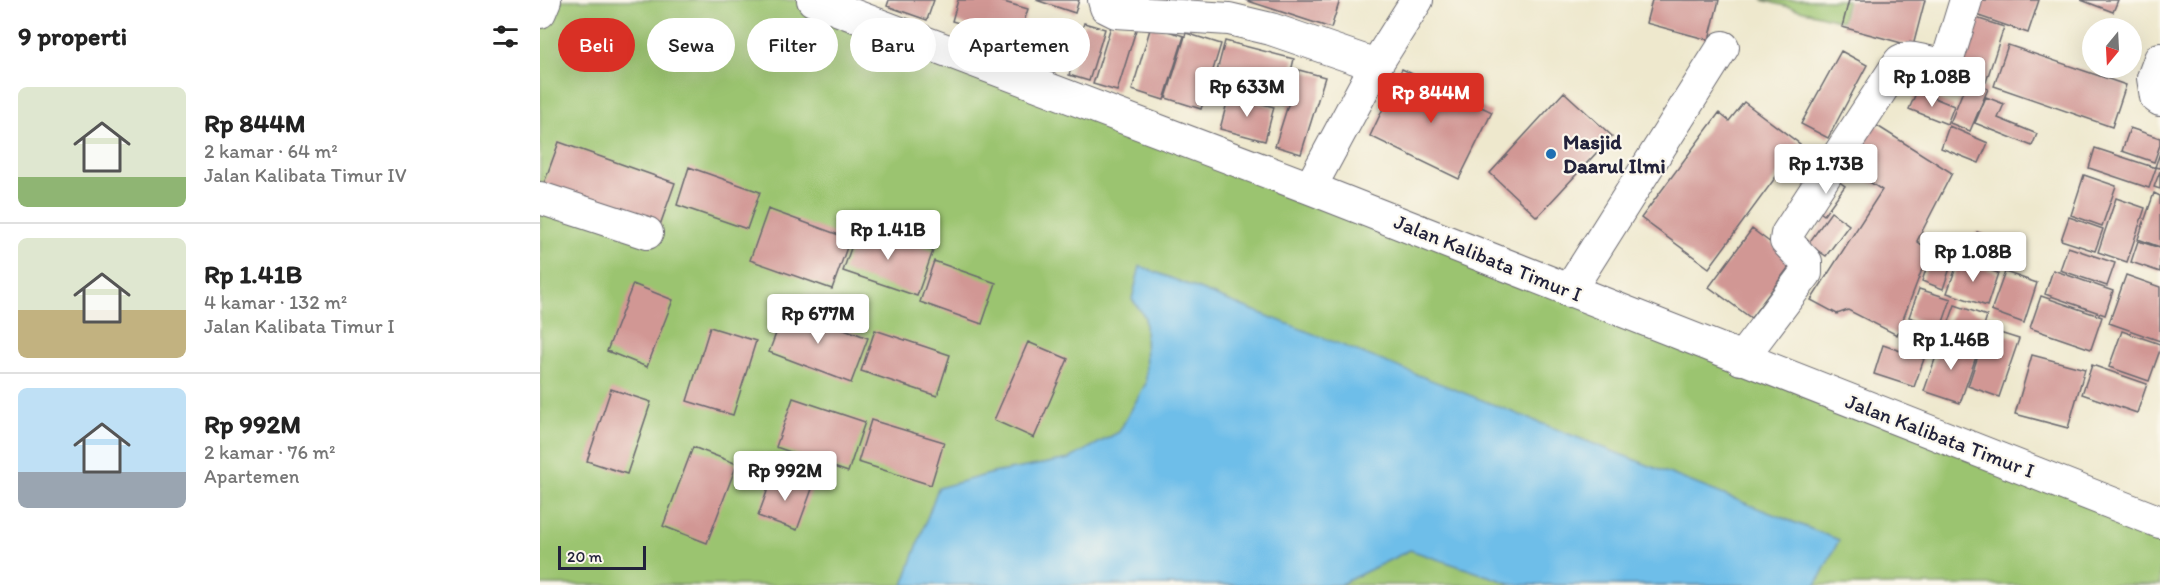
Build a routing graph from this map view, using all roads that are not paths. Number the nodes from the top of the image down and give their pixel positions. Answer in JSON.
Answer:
{"nodes":[{"id":1,"x":544,"y":0,"type":"edge"},
{"id":2,"x":813,"y":0,"type":"edge"},
{"id":3,"x":1104,"y":0,"type":"edge"},
{"id":4,"x":1416,"y":0,"type":"edge"},
{"id":5,"x":1966,"y":0,"type":"edge"},
{"id":6,"x":540,"y":12,"type":"edge"},
{"id":7,"x":1723,"y":47,"type":"dead end"},
{"id":8,"x":2160,"y":59,"type":"edge"},
{"id":9,"x":1376,"y":65,"type":"junction"},
{"id":10,"x":2160,"y":100,"type":"edge"},
{"id":11,"x":1310,"y":188,"type":"junction"},
{"id":12,"x":540,"y":198,"type":"edge"},
{"id":13,"x":647,"y":233,"type":"dead end"},
{"id":14,"x":1569,"y":291,"type":"junction"},
{"id":15,"x":1742,"y":358,"type":"junction"},
{"id":16,"x":2157,"y":513,"type":"edge"}],
"edges":[{"from":1,"to":6,"type":"street"},
{"from":2,"to":11,"type":"street","name":"Jalan Kalibata Timur I"},
{"from":3,"to":9,"type":"street"},
{"from":4,"to":9,"type":"street"},
{"from":5,"to":15,"type":"street"},
{"from":7,"to":14,"type":"street"},
{"from":8,"to":10,"type":"street"},
{"from":9,"to":11,"type":"street"},
{"from":11,"to":14,"type":"street","name":"Jalan Kalibata Timur I"},
{"from":12,"to":13,"type":"street"},
{"from":14,"to":15,"type":"street","name":"Jalan Kalibata Timur I"},
{"from":15,"to":16,"type":"street","name":"Jalan Kalibata Timur I"}]}
